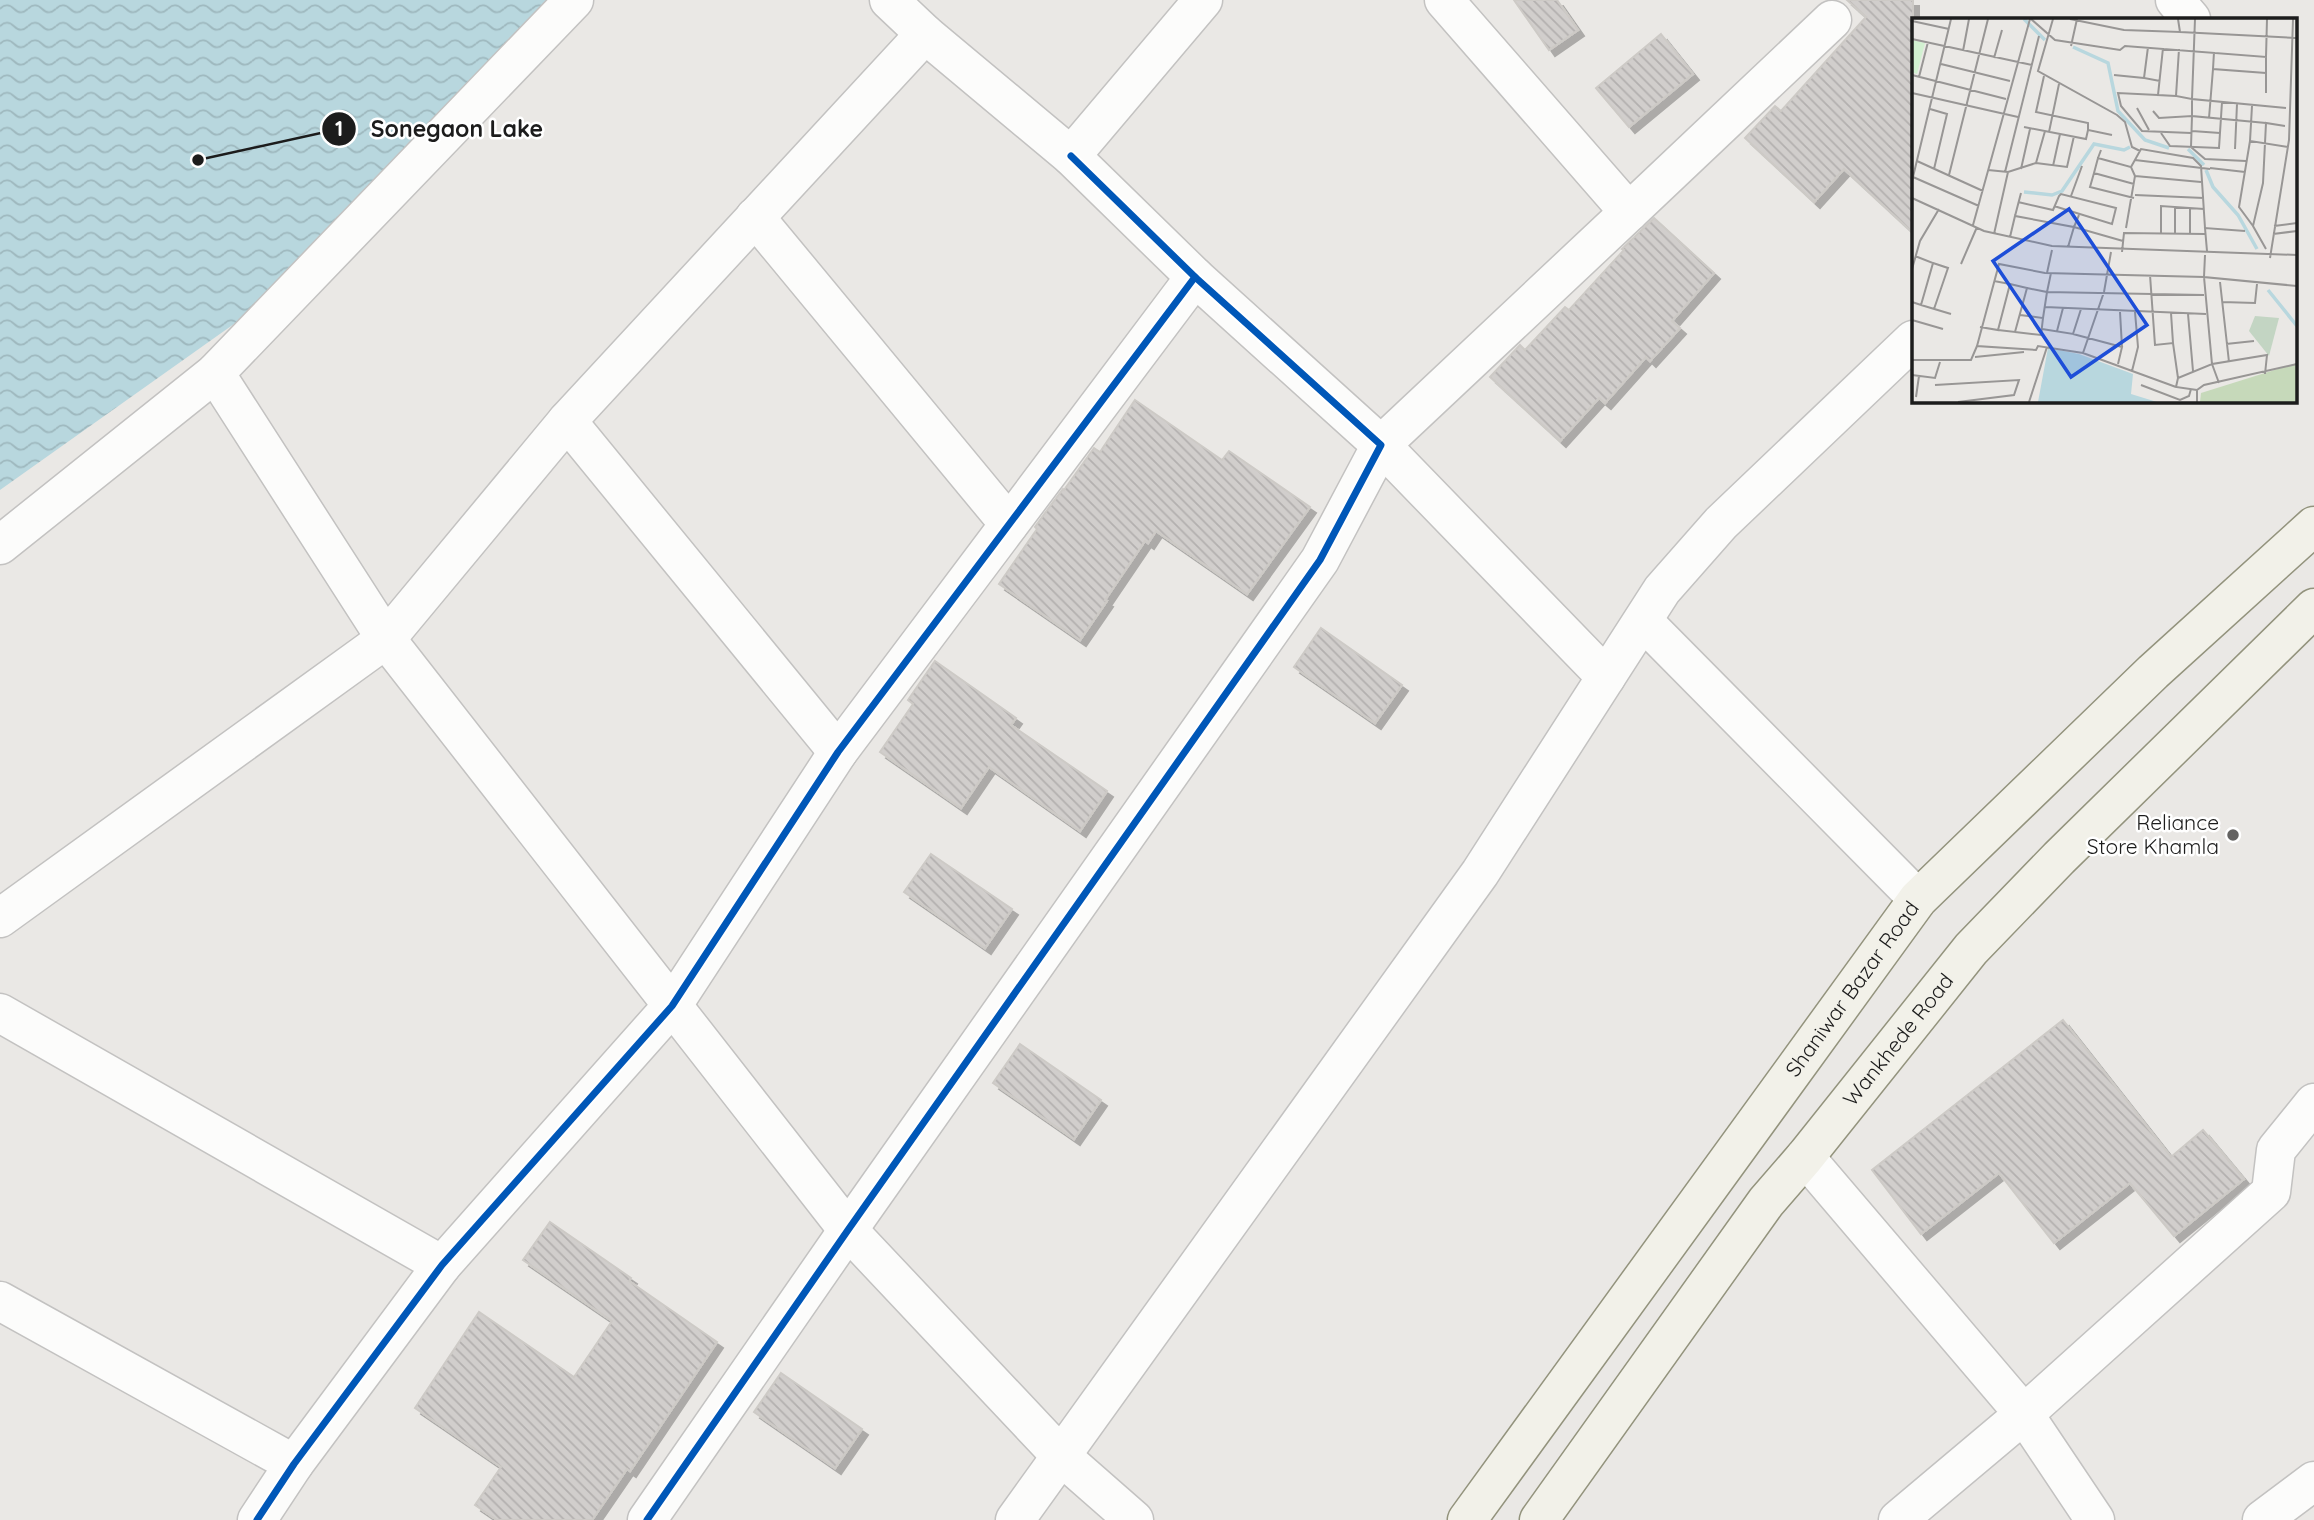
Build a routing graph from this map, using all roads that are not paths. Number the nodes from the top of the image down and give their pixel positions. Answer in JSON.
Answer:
{"nodes":[{"id":1,"x":573,"y":0,"type":"edge"},
{"id":2,"x":888,"y":0,"type":"edge"},
{"id":3,"x":1203,"y":0,"type":"edge"},
{"id":4,"x":1444,"y":0,"type":"edge"},
{"id":5,"x":2175,"y":0,"type":"edge"},
{"id":6,"x":1833,"y":7,"type":"edge"},
{"id":7,"x":2190,"y":18,"type":"edge"},
{"id":8,"x":925,"y":34,"type":"junction"},
{"id":9,"x":1071,"y":156,"type":"junction"},
{"id":10,"x":1629,"y":212,"type":"junction"},
{"id":11,"x":755,"y":217,"type":"junction"},
{"id":12,"x":1195,"y":277,"type":"junction"},
{"id":13,"x":1912,"y":341,"type":"edge"},
{"id":14,"x":215,"y":373,"type":"junction"},
{"id":15,"x":567,"y":421,"type":"junction"},
{"id":16,"x":1381,"y":445,"type":"junction"},
{"id":17,"x":1009,"y":524,"type":"junction"},
{"id":18,"x":2314,"y":526,"type":"edge"},
{"id":19,"x":0,"y":545,"type":"edge"},
{"id":20,"x":2314,"y":608,"type":"edge"},
{"id":21,"x":1643,"y":621,"type":"junction"},
{"id":22,"x":386,"y":639,"type":"junction"},
{"id":23,"x":1606,"y":677,"type":"junction"},
{"id":24,"x":838,"y":752,"type":"junction"},
{"id":25,"x":1918,"y":899,"type":"junction"},
{"id":26,"x":0,"y":918,"type":"edge"},
{"id":27,"x":672,"y":1006,"type":"junction"},
{"id":28,"x":0,"y":1013,"type":"edge"},
{"id":29,"x":2314,"y":1102,"type":"edge"},
{"id":30,"x":1805,"y":1157,"type":"junction"},
{"id":31,"x":848,"y":1230,"type":"junction"},
{"id":32,"x":442,"y":1265,"type":"junction"},
{"id":33,"x":0,"y":1301,"type":"edge"},
{"id":34,"x":2024,"y":1414,"type":"junction"},
{"id":35,"x":1062,"y":1456,"type":"junction"},
{"id":36,"x":294,"y":1464,"type":"junction"},
{"id":37,"x":2314,"y":1481,"type":"edge"},
{"id":38,"x":257,"y":1520,"type":"edge"},
{"id":39,"x":647,"y":1520,"type":"edge"},
{"id":40,"x":1015,"y":1520,"type":"edge"},
{"id":41,"x":1134,"y":1520,"type":"edge"},
{"id":42,"x":1467,"y":1520,"type":"edge"},
{"id":43,"x":1539,"y":1520,"type":"edge"},
{"id":44,"x":1898,"y":1520,"type":"edge"},
{"id":45,"x":2095,"y":1520,"type":"edge"},
{"id":46,"x":2262,"y":1520,"type":"edge"}],
"edges":[{"from":1,"to":14,"type":"street"},
{"from":2,"to":8,"type":"street"},
{"from":3,"to":9,"type":"street"},
{"from":4,"to":10,"type":"street"},
{"from":5,"to":7,"type":"street"},
{"from":6,"to":10,"type":"street"},
{"from":8,"to":9,"type":"street"},
{"from":8,"to":11,"type":"street"},
{"from":9,"to":12,"type":"street"},
{"from":10,"to":16,"type":"street"},
{"from":11,"to":15,"type":"street"},
{"from":11,"to":17,"type":"street"},
{"from":12,"to":16,"type":"street"},
{"from":12,"to":17,"type":"street"},
{"from":13,"to":21,"type":"street"},
{"from":14,"to":19,"type":"street"},
{"from":14,"to":22,"type":"street"},
{"from":15,"to":22,"type":"street"},
{"from":15,"to":24,"type":"street"},
{"from":16,"to":23,"type":"street"},
{"from":16,"to":31,"type":"street"},
{"from":17,"to":24,"type":"street"},
{"from":18,"to":25,"type":"main road","name":"Shaniwar Bazar Road"},
{"from":20,"to":30,"type":"main road","name":"Wankhede Road"},
{"from":21,"to":23,"type":"street"},
{"from":21,"to":25,"type":"street"},
{"from":22,"to":26,"type":"street"},
{"from":22,"to":27,"type":"street"},
{"from":23,"to":35,"type":"street"},
{"from":24,"to":27,"type":"street"},
{"from":25,"to":42,"type":"main road","name":"Shaniwar Bazar Road"},
{"from":27,"to":31,"type":"street"},
{"from":27,"to":32,"type":"street"},
{"from":28,"to":32,"type":"street"},
{"from":29,"to":34,"type":"street"},
{"from":30,"to":34,"type":"street"},
{"from":30,"to":43,"type":"main road","name":"Wankhede Road"},
{"from":31,"to":35,"type":"street"},
{"from":31,"to":39,"type":"street"},
{"from":32,"to":36,"type":"street"},
{"from":33,"to":36,"type":"street"},
{"from":34,"to":44,"type":"street"},
{"from":34,"to":45,"type":"street"},
{"from":35,"to":40,"type":"street"},
{"from":35,"to":41,"type":"street"},
{"from":36,"to":38,"type":"street"},
{"from":37,"to":46,"type":"street"}]}
